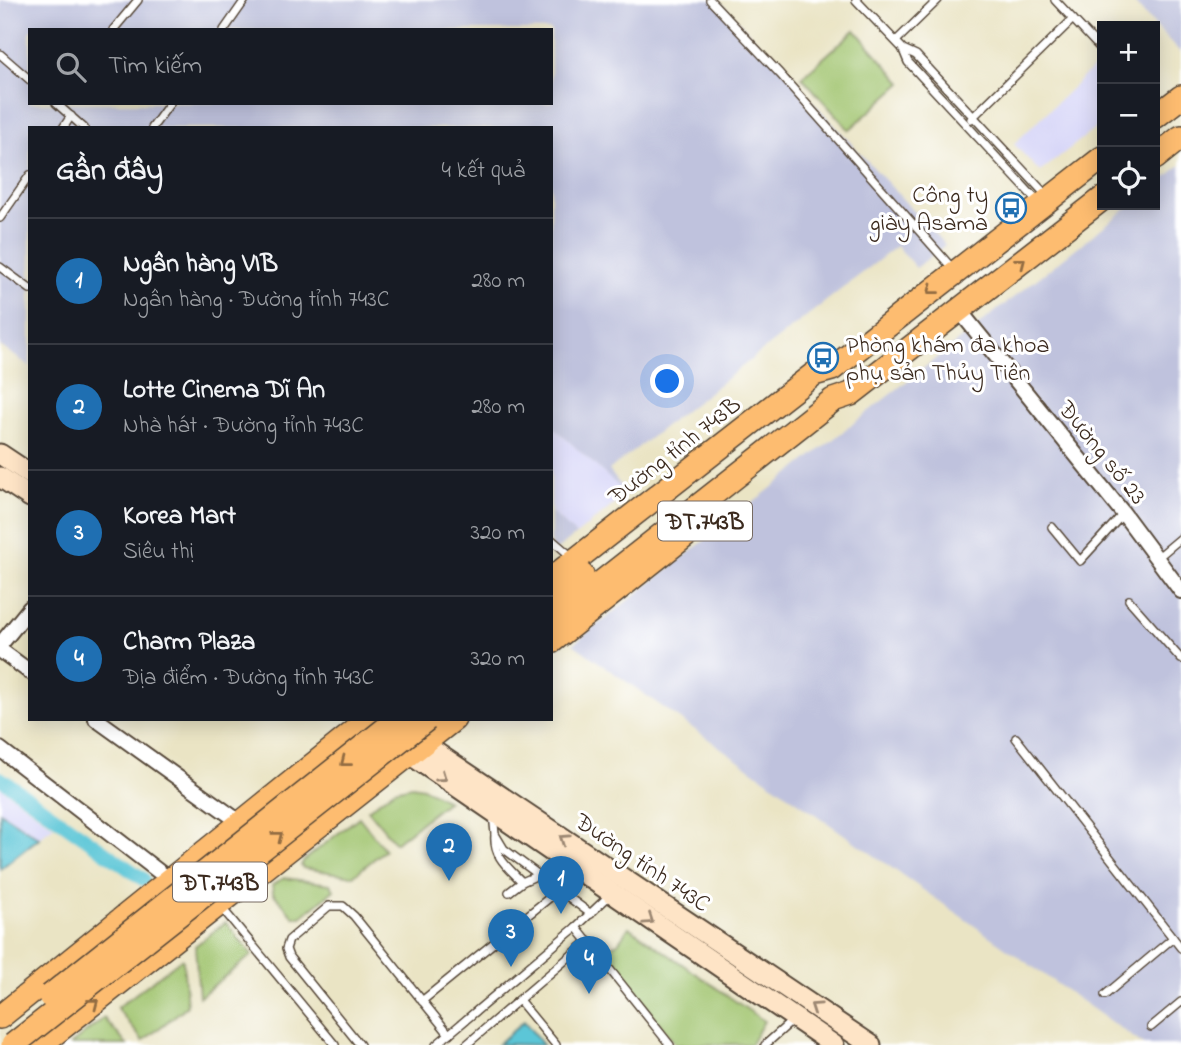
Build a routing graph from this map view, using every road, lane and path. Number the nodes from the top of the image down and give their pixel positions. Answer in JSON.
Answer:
{"nodes":[{"id":1,"x":138,"y":0,"type":"edge"},
{"id":2,"x":245,"y":0,"type":"edge"},
{"id":3,"x":710,"y":0,"type":"edge"},
{"id":4,"x":856,"y":0,"type":"edge"},
{"id":5,"x":938,"y":0,"type":"edge"},
{"id":6,"x":1055,"y":0,"type":"edge"},
{"id":7,"x":1073,"y":19,"type":"junction"},
{"id":8,"x":115,"y":28,"type":"edge"},
{"id":9,"x":224,"y":28,"type":"edge"},
{"id":10,"x":896,"y":41,"type":"junction"},
{"id":11,"x":1097,"y":45,"type":"edge"},
{"id":12,"x":903,"y":49,"type":"junction"},
{"id":13,"x":0,"y":54,"type":"edge"},
{"id":14,"x":28,"y":78,"type":"edge"},
{"id":15,"x":1181,"y":97,"type":"edge"},
{"id":16,"x":58,"y":105,"type":"edge"},
{"id":17,"x":169,"y":105,"type":"edge"},
{"id":18,"x":1160,"y":113,"type":"edge"},
{"id":19,"x":71,"y":116,"type":"junction"},
{"id":20,"x":973,"y":116,"type":"junction"},
{"id":21,"x":965,"y":124,"type":"junction"},
{"id":22,"x":64,"y":126,"type":"edge"},
{"id":23,"x":82,"y":126,"type":"edge"},
{"id":24,"x":153,"y":126,"type":"edge"},
{"id":25,"x":1181,"y":137,"type":"edge"},
{"id":26,"x":1160,"y":154,"type":"edge"},
{"id":27,"x":1097,"y":162,"type":"edge"},
{"id":28,"x":28,"y":178,"type":"edge"},
{"id":29,"x":1046,"y":202,"type":"junction"},
{"id":30,"x":1097,"y":203,"type":"edge"},
{"id":31,"x":0,"y":218,"type":"edge"},
{"id":32,"x":0,"y":267,"type":"edge"},
{"id":33,"x":956,"y":272,"type":"junction"},
{"id":34,"x":28,"y":288,"type":"edge"},
{"id":35,"x":960,"y":310,"type":"junction"},
{"id":36,"x":832,"y":369,"type":"junction"},
{"id":37,"x":851,"y":394,"type":"junction"},
{"id":38,"x":808,"y":409,"type":"junction"},
{"id":39,"x":0,"y":454,"type":"edge"},
{"id":40,"x":28,"y":473,"type":"edge"},
{"id":41,"x":0,"y":477,"type":"edge"},
{"id":42,"x":28,"y":496,"type":"edge"},
{"id":43,"x":1123,"y":513,"type":"junction"},
{"id":44,"x":1052,"y":527,"type":"dead end"},
{"id":45,"x":1181,"y":538,"type":"edge"},
{"id":46,"x":553,"y":541,"type":"edge"},
{"id":47,"x":1157,"y":558,"type":"junction"},
{"id":48,"x":576,"y":561,"type":"junction"},
{"id":49,"x":553,"y":578,"type":"edge"},
{"id":50,"x":1181,"y":591,"type":"edge"},
{"id":51,"x":553,"y":598,"type":"edge"},
{"id":52,"x":1129,"y":600,"type":"dead end"},
{"id":53,"x":28,"y":610,"type":"edge"},
{"id":54,"x":553,"y":620,"type":"edge"},
{"id":55,"x":553,"y":640,"type":"edge"},
{"id":56,"x":0,"y":645,"type":"edge"},
{"id":57,"x":0,"y":650,"type":"edge"},
{"id":58,"x":1181,"y":659,"type":"edge"},
{"id":59,"x":28,"y":671,"type":"edge"},
{"id":60,"x":99,"y":721,"type":"edge"},
{"id":61,"x":371,"y":721,"type":"edge"},
{"id":62,"x":374,"y":721,"type":"edge"},
{"id":63,"x":395,"y":721,"type":"edge"},
{"id":64,"x":424,"y":721,"type":"edge"},
{"id":65,"x":451,"y":721,"type":"edge"},
{"id":66,"x":1016,"y":738,"type":"dead end"},
{"id":67,"x":0,"y":749,"type":"edge"},
{"id":68,"x":416,"y":749,"type":"junction"},
{"id":69,"x":493,"y":812,"type":"junction"},
{"id":70,"x":241,"y":823,"type":"junction"},
{"id":71,"x":495,"y":834,"type":"junction"},
{"id":72,"x":538,"y":875,"type":"junction"},
{"id":73,"x":171,"y":881,"type":"junction"},
{"id":74,"x":522,"y":881,"type":"junction"},
{"id":75,"x":617,"y":886,"type":"junction"},
{"id":76,"x":559,"y":890,"type":"junction"},
{"id":77,"x":509,"y":892,"type":"dead end"},
{"id":78,"x":219,"y":905,"type":"junction"},
{"id":79,"x":591,"y":914,"type":"junction"},
{"id":80,"x":576,"y":927,"type":"junction"},
{"id":81,"x":1174,"y":938,"type":"junction"},
{"id":82,"x":588,"y":941,"type":"junction"},
{"id":83,"x":1181,"y":948,"type":"edge"},
{"id":84,"x":1105,"y":995,"type":"dead end"},
{"id":85,"x":422,"y":1000,"type":"junction"},
{"id":86,"x":519,"y":1000,"type":"junction"},
{"id":87,"x":1181,"y":1002,"type":"edge"},
{"id":88,"x":0,"y":1017,"type":"edge"},
{"id":89,"x":795,"y":1018,"type":"junction"},
{"id":90,"x":1151,"y":1027,"type":"dead end"},
{"id":91,"x":449,"y":1034,"type":"junction"},
{"id":92,"x":0,"y":1035,"type":"edge"},
{"id":93,"x":475,"y":1037,"type":"junction"},
{"id":94,"x":42,"y":1044,"type":"edge"},
{"id":95,"x":13,"y":1045,"type":"edge"},
{"id":96,"x":335,"y":1045,"type":"edge"},
{"id":97,"x":360,"y":1045,"type":"edge"},
{"id":98,"x":436,"y":1045,"type":"edge"},
{"id":99,"x":466,"y":1045,"type":"edge"},
{"id":100,"x":482,"y":1045,"type":"edge"},
{"id":101,"x":556,"y":1045,"type":"edge"},
{"id":102,"x":670,"y":1045,"type":"edge"},
{"id":103,"x":765,"y":1045,"type":"edge"},
{"id":104,"x":834,"y":1045,"type":"edge"},
{"id":105,"x":871,"y":1045,"type":"edge"}],
"edges":[{"from":1,"to":8,"type":"lane"},
{"from":2,"to":9,"type":"lane"},
{"from":3,"to":33,"type":"lane"},
{"from":4,"to":10,"type":"lane"},
{"from":5,"to":10,"type":"lane"},
{"from":6,"to":7,"type":"lane"},
{"from":7,"to":11,"type":"lane"},
{"from":7,"to":20,"type":"lane"},
{"from":10,"to":12,"type":"lane"},
{"from":12,"to":20,"type":"lane"},
{"from":12,"to":21,"type":"lane"},
{"from":13,"to":14,"type":"lane"},
{"from":15,"to":18,"type":"main road"},
{"from":16,"to":19,"type":"lane"},
{"from":17,"to":24,"type":"lane"},
{"from":19,"to":22,"type":"lane"},
{"from":19,"to":23,"type":"lane"},
{"from":20,"to":21,"type":"lane"},
{"from":20,"to":29,"type":"lane"},
{"from":21,"to":29,"type":"lane"},
{"from":25,"to":26,"type":"main road"},
{"from":27,"to":29,"type":"main road","name":"Đường tỉnh 743B","number":"ĐT.743B"},
{"from":28,"to":31,"type":"lane"},
{"from":29,"to":33,"type":"main road","name":"Đường tỉnh 743B","number":"ĐT.743B"},
{"from":35,"to":30,"type":"main road","number":"ĐT.743B","one_way":true},
{"from":32,"to":34,"type":"lane"},
{"from":33,"to":36,"type":"main road","name":"Đường tỉnh 743B","number":"ĐT.743B","one_way":true},
{"from":35,"to":37,"type":"main road","number":"ĐT.743B"},
{"from":35,"to":43,"type":"street","name":"Đường số 23"},
{"from":36,"to":38,"type":"main road","name":"Đường tỉnh 743B","number":"ĐT.743B"},
{"from":36,"to":48,"type":"main road","name":"Đường tỉnh 743B","number":"ĐT.743B"},
{"from":37,"to":38,"type":"main road","number":"ĐT.743B"},
{"from":37,"to":55,"type":"main road","number":"ĐT.743B"},
{"from":38,"to":51,"type":"main road","number":"ĐT.743B"},
{"from":38,"to":54,"type":"main road","number":"ĐT.743B"},
{"from":39,"to":40,"type":"main road"},
{"from":41,"to":42,"type":"main road"},
{"from":43,"to":44,"type":"lane"},
{"from":43,"to":47,"type":"street","name":"Đường số 23"},
{"from":45,"to":47,"type":"lane"},
{"from":46,"to":48,"type":"lane"},
{"from":47,"to":50,"type":"street","name":"Đường số 23"},
{"from":48,"to":49,"type":"main road","name":"Đường tỉnh 743B","number":"ĐT.743B"},
{"from":52,"to":58,"type":"lane"},
{"from":53,"to":56,"type":"street"},
{"from":57,"to":59,"type":"street"},
{"from":60,"to":70,"type":"street"},
{"from":61,"to":70,"type":"main road","number":"ĐT.743B"},
{"from":62,"to":68,"type":"main road","name":"Đường tỉnh 743C"},
{"from":63,"to":92,"type":"main road","number":"ĐT.743B","one_way":true,"bridge":true},
{"from":95,"to":64,"type":"main road","number":"ĐT.743B","one_way":true,"bridge":true},
{"from":65,"to":68,"type":"main road","number":"ĐT.743B"},
{"from":66,"to":81,"type":"lane"},
{"from":67,"to":73,"type":"street"},
{"from":68,"to":69,"type":"main road","name":"Đường tỉnh 743C","one_way":true},
{"from":75,"to":68,"type":"main road","name":"Đường tỉnh 743C","one_way":true},
{"from":68,"to":78,"type":"main road","number":"ĐT.743B"},
{"from":69,"to":71,"type":"lane"},
{"from":69,"to":75,"type":"main road","name":"Đường tỉnh 743C"},
{"from":70,"to":73,"type":"main road","number":"ĐT.743B"},
{"from":71,"to":72,"type":"lane"},
{"from":71,"to":74,"type":"lane"},
{"from":72,"to":74,"type":"lane"},
{"from":72,"to":76,"type":"lane"},
{"from":73,"to":88,"type":"main road","number":"ĐT.743B"},
{"from":74,"to":77,"type":"lane"},
{"from":75,"to":79,"type":"lane"},
{"from":75,"to":89,"type":"main road","name":"Đường tỉnh 743C","one_way":true},
{"from":105,"to":75,"type":"main road","name":"Đường tỉnh 743C","one_way":true},
{"from":76,"to":79,"type":"lane"},
{"from":76,"to":85,"type":"lane"},
{"from":94,"to":78,"type":"main road","number":"ĐT.743B","one_way":true},
{"from":78,"to":96,"type":"lane"},
{"from":79,"to":80,"type":"lane"},
{"from":80,"to":82,"type":"lane"},
{"from":80,"to":91,"type":"lane"},
{"from":81,"to":83,"type":"lane"},
{"from":81,"to":84,"type":"lane"},
{"from":82,"to":86,"type":"lane"},
{"from":82,"to":102,"type":"lane"},
{"from":85,"to":91,"type":"lane"},
{"from":85,"to":97,"type":"lane"},
{"from":86,"to":93,"type":"lane"},
{"from":86,"to":101,"type":"lane"},
{"from":87,"to":90,"type":"lane"},
{"from":89,"to":103,"type":"lane"},
{"from":89,"to":104,"type":"main road","name":"Đường tỉnh 743C"},
{"from":91,"to":98,"type":"lane"},
{"from":93,"to":99,"type":"lane"},
{"from":93,"to":100,"type":"lane"}]}
